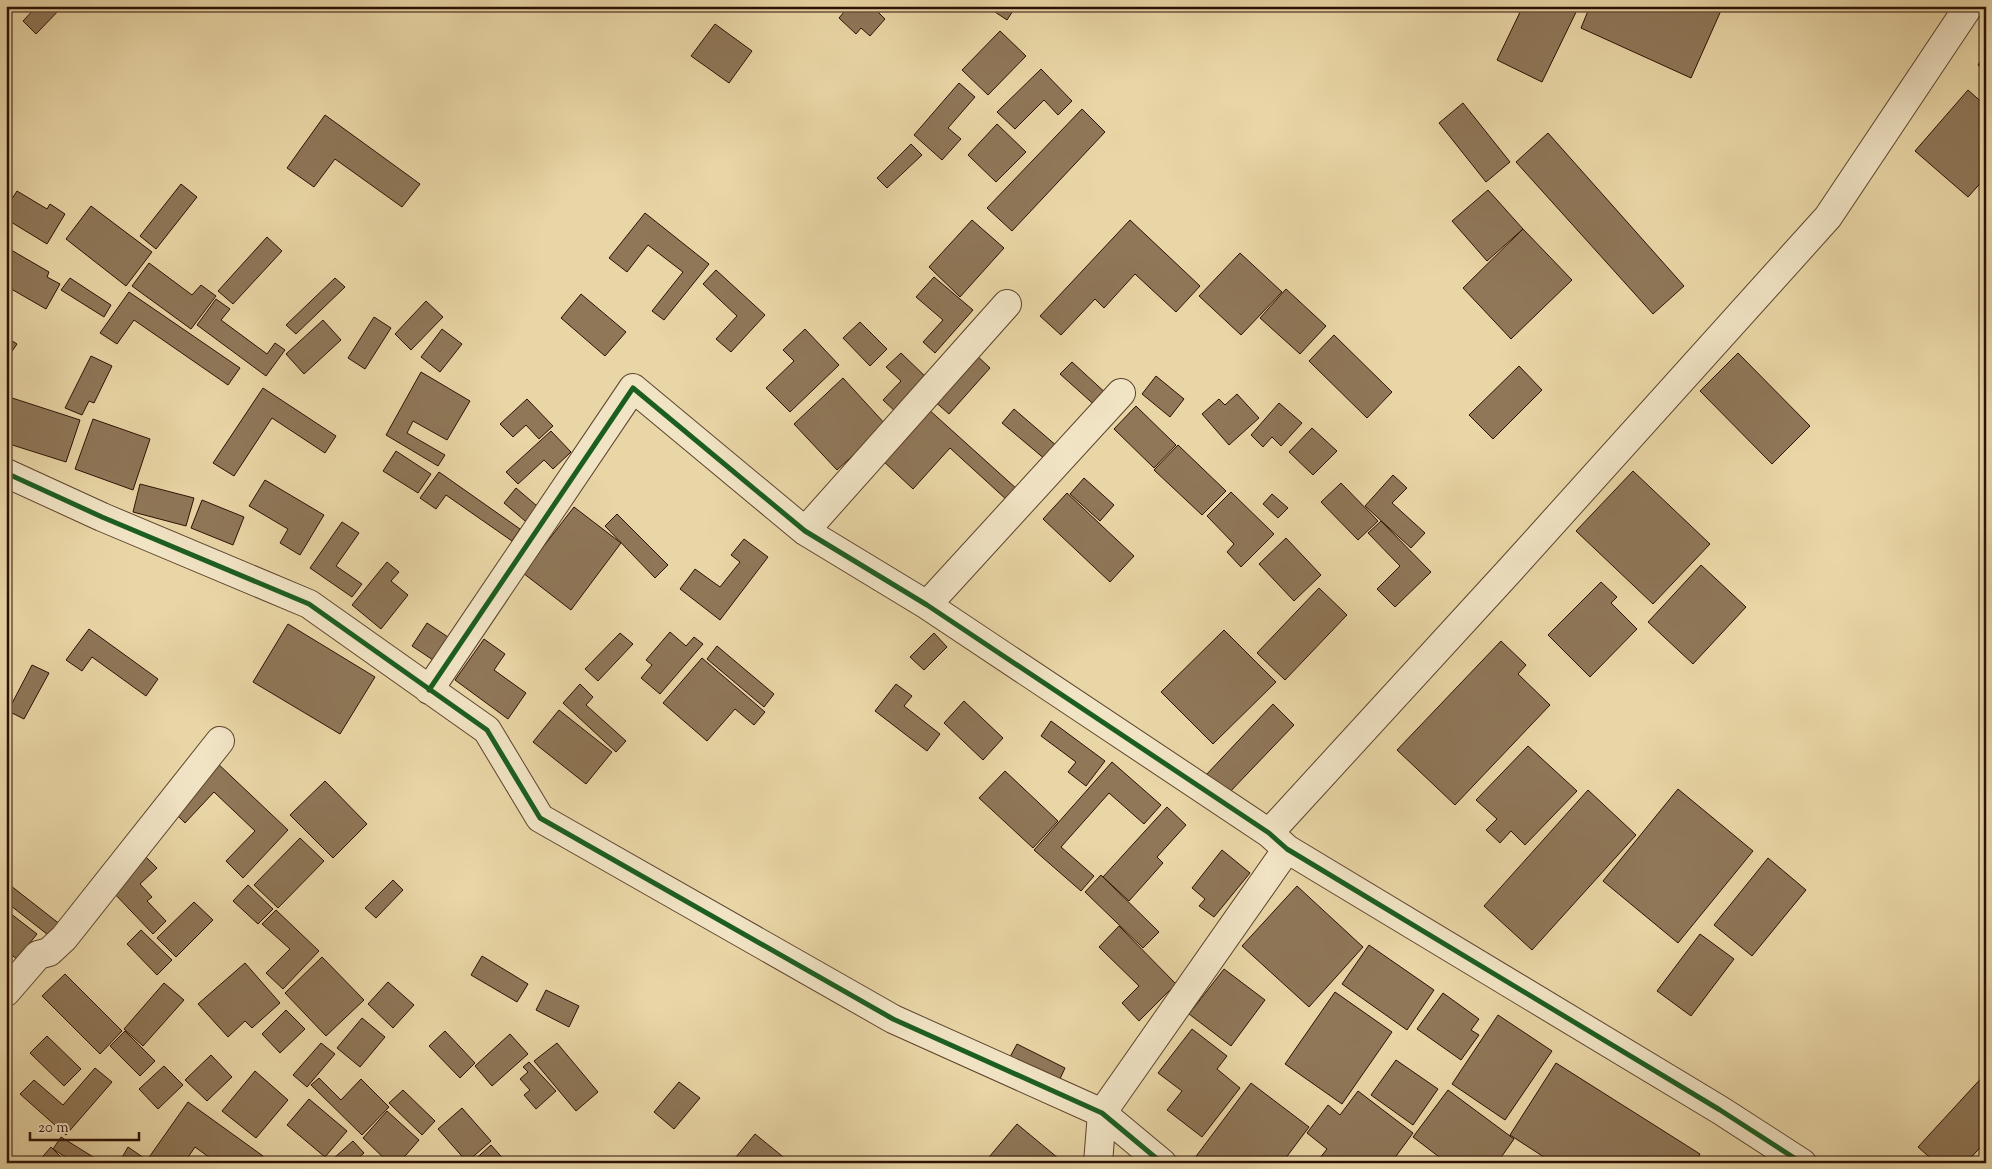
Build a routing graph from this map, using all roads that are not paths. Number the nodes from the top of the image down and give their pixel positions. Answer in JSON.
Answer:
{"nodes":[{"id":1,"x":1970,"y":6,"type":"edge"},
{"id":2,"x":1007,"y":304,"type":"dead end"},
{"id":3,"x":1120,"y":393,"type":"dead end"},
{"id":4,"x":6,"y":473,"type":"edge"},
{"id":5,"x":805,"y":531,"type":"junction"},
{"id":6,"x":928,"y":605,"type":"junction"},
{"id":7,"x":429,"y":690,"type":"junction"},
{"id":8,"x":220,"y":741,"type":"dead end"},
{"id":9,"x":1278,"y":841,"type":"junction"},
{"id":10,"x":6,"y":992,"type":"edge"},
{"id":11,"x":1102,"y":1113,"type":"junction"},
{"id":12,"x":1098,"y":1163,"type":"edge"},
{"id":13,"x":1162,"y":1163,"type":"edge"},
{"id":14,"x":1802,"y":1163,"type":"edge"}],
"edges":[{"from":1,"to":9,"type":"street"},
{"from":2,"to":5,"type":"street"},
{"from":3,"to":6,"type":"street"},
{"from":4,"to":7,"type":"street"},
{"from":5,"to":6,"type":"street"},
{"from":5,"to":7,"type":"street"},
{"from":6,"to":9,"type":"street"},
{"from":7,"to":11,"type":"street"},
{"from":8,"to":10,"type":"street"},
{"from":9,"to":11,"type":"street"},
{"from":9,"to":14,"type":"street"},
{"from":11,"to":12,"type":"street"},
{"from":11,"to":13,"type":"street"}]}
